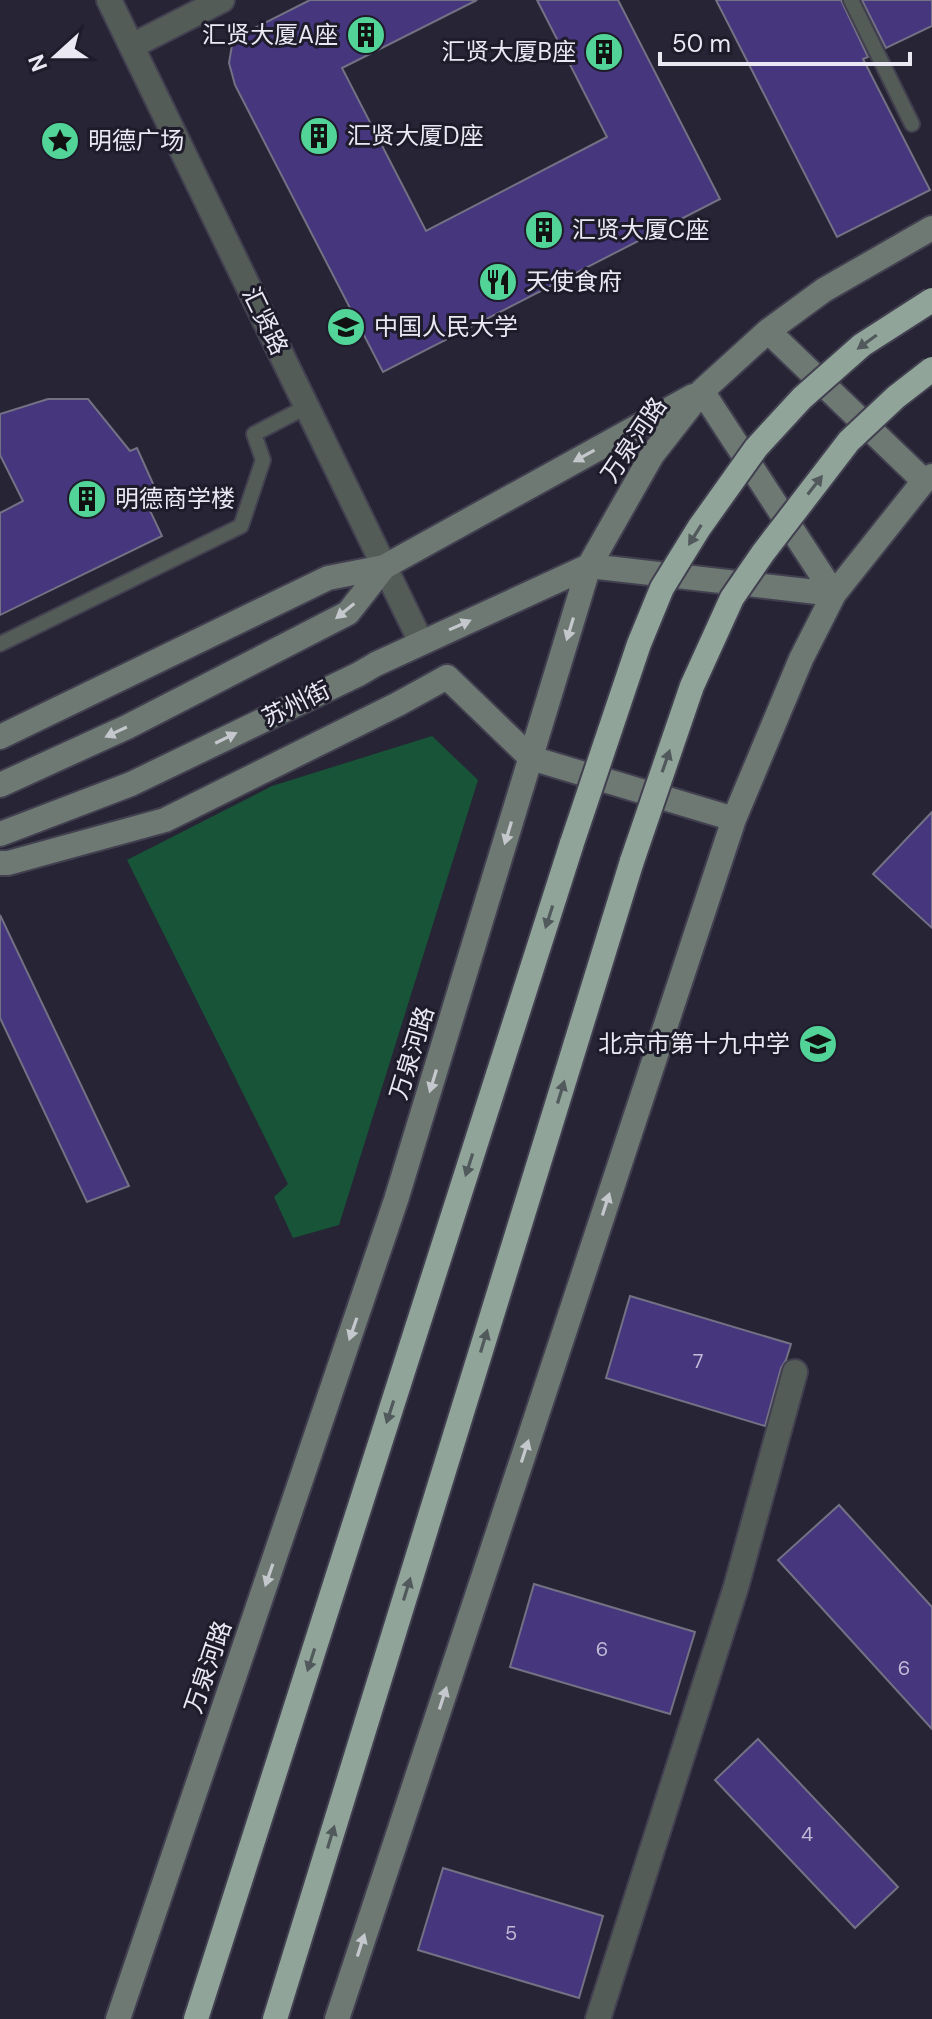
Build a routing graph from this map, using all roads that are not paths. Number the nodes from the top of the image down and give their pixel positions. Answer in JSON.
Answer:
{"nodes":[{"id":1,"x":109,"y":0,"type":"edge"},
{"id":2,"x":222,"y":0,"type":"edge"},
{"id":3,"x":851,"y":0,"type":"edge"},
{"id":4,"x":132,"y":46,"type":"junction"},
{"id":5,"x":912,"y":124,"type":"dead end"},
{"id":6,"x":932,"y":228,"type":"edge"},
{"id":7,"x":932,"y":300,"type":"edge"},
{"id":8,"x":768,"y":331,"type":"junction"},
{"id":9,"x":932,"y":369,"type":"edge"},
{"id":10,"x":702,"y":391,"type":"junction"},
{"id":11,"x":306,"y":407,"type":"junction"},
{"id":12,"x":928,"y":479,"type":"edge"},
{"id":13,"x":589,"y":566,"type":"junction"},
{"id":14,"x":384,"y":567,"type":"junction"},
{"id":15,"x":834,"y":594,"type":"junction"},
{"id":16,"x":421,"y":642,"type":"junction"},
{"id":17,"x":0,"y":644,"type":"edge"},
{"id":18,"x":0,"y":737,"type":"edge"},
{"id":19,"x":531,"y":758,"type":"junction"},
{"id":20,"x":0,"y":785,"type":"edge"},
{"id":21,"x":734,"y":819,"type":"junction"},
{"id":22,"x":0,"y":834,"type":"edge"},
{"id":23,"x":0,"y":863,"type":"edge"},
{"id":24,"x":795,"y":1372,"type":"dead end"},
{"id":25,"x":118,"y":2019,"type":"edge"},
{"id":26,"x":196,"y":2019,"type":"edge"},
{"id":27,"x":275,"y":2019,"type":"edge"},
{"id":28,"x":337,"y":2019,"type":"edge"},
{"id":29,"x":598,"y":2019,"type":"edge"}],
"edges":[{"from":1,"to":4,"type":"street","name":"汇贤路"},
{"from":2,"to":4,"type":"street"},
{"from":3,"to":5,"type":"lane"},
{"from":4,"to":11,"type":"street","name":"汇贤路"},
{"from":6,"to":8,"type":"street","name":"万泉河路"},
{"from":7,"to":26,"type":"highway","one_way":true,"bridge":true},
{"from":8,"to":10,"type":"street","name":"万泉河路"},
{"from":8,"to":12,"type":"street"},
{"from":27,"to":9,"type":"highway","one_way":true,"bridge":true},
{"from":10,"to":13,"type":"street","name":"万泉河路"},
{"from":10,"to":14,"type":"street","one_way":true},
{"from":10,"to":15,"type":"street"},
{"from":11,"to":14,"type":"street","name":"汇贤路"},
{"from":11,"to":17,"type":"lane"},
{"from":12,"to":15,"type":"street"},
{"from":13,"to":15,"type":"street"},
{"from":16,"to":13,"type":"street","name":"苏州街","one_way":true},
{"from":13,"to":19,"type":"street","name":"万泉河路","one_way":true},
{"from":14,"to":16,"type":"street","name":"汇贤路"},
{"from":14,"to":18,"type":"street"},
{"from":14,"to":20,"type":"street","one_way":true},
{"from":15,"to":21,"type":"street"},
{"from":22,"to":16,"type":"street","name":"苏州街","one_way":true},
{"from":19,"to":21,"type":"street"},
{"from":19,"to":23,"type":"street","name":"苏州街"},
{"from":19,"to":25,"type":"street","name":"万泉河路","one_way":true},
{"from":28,"to":21,"type":"street","one_way":true},
{"from":24,"to":29,"type":"street"}]}
